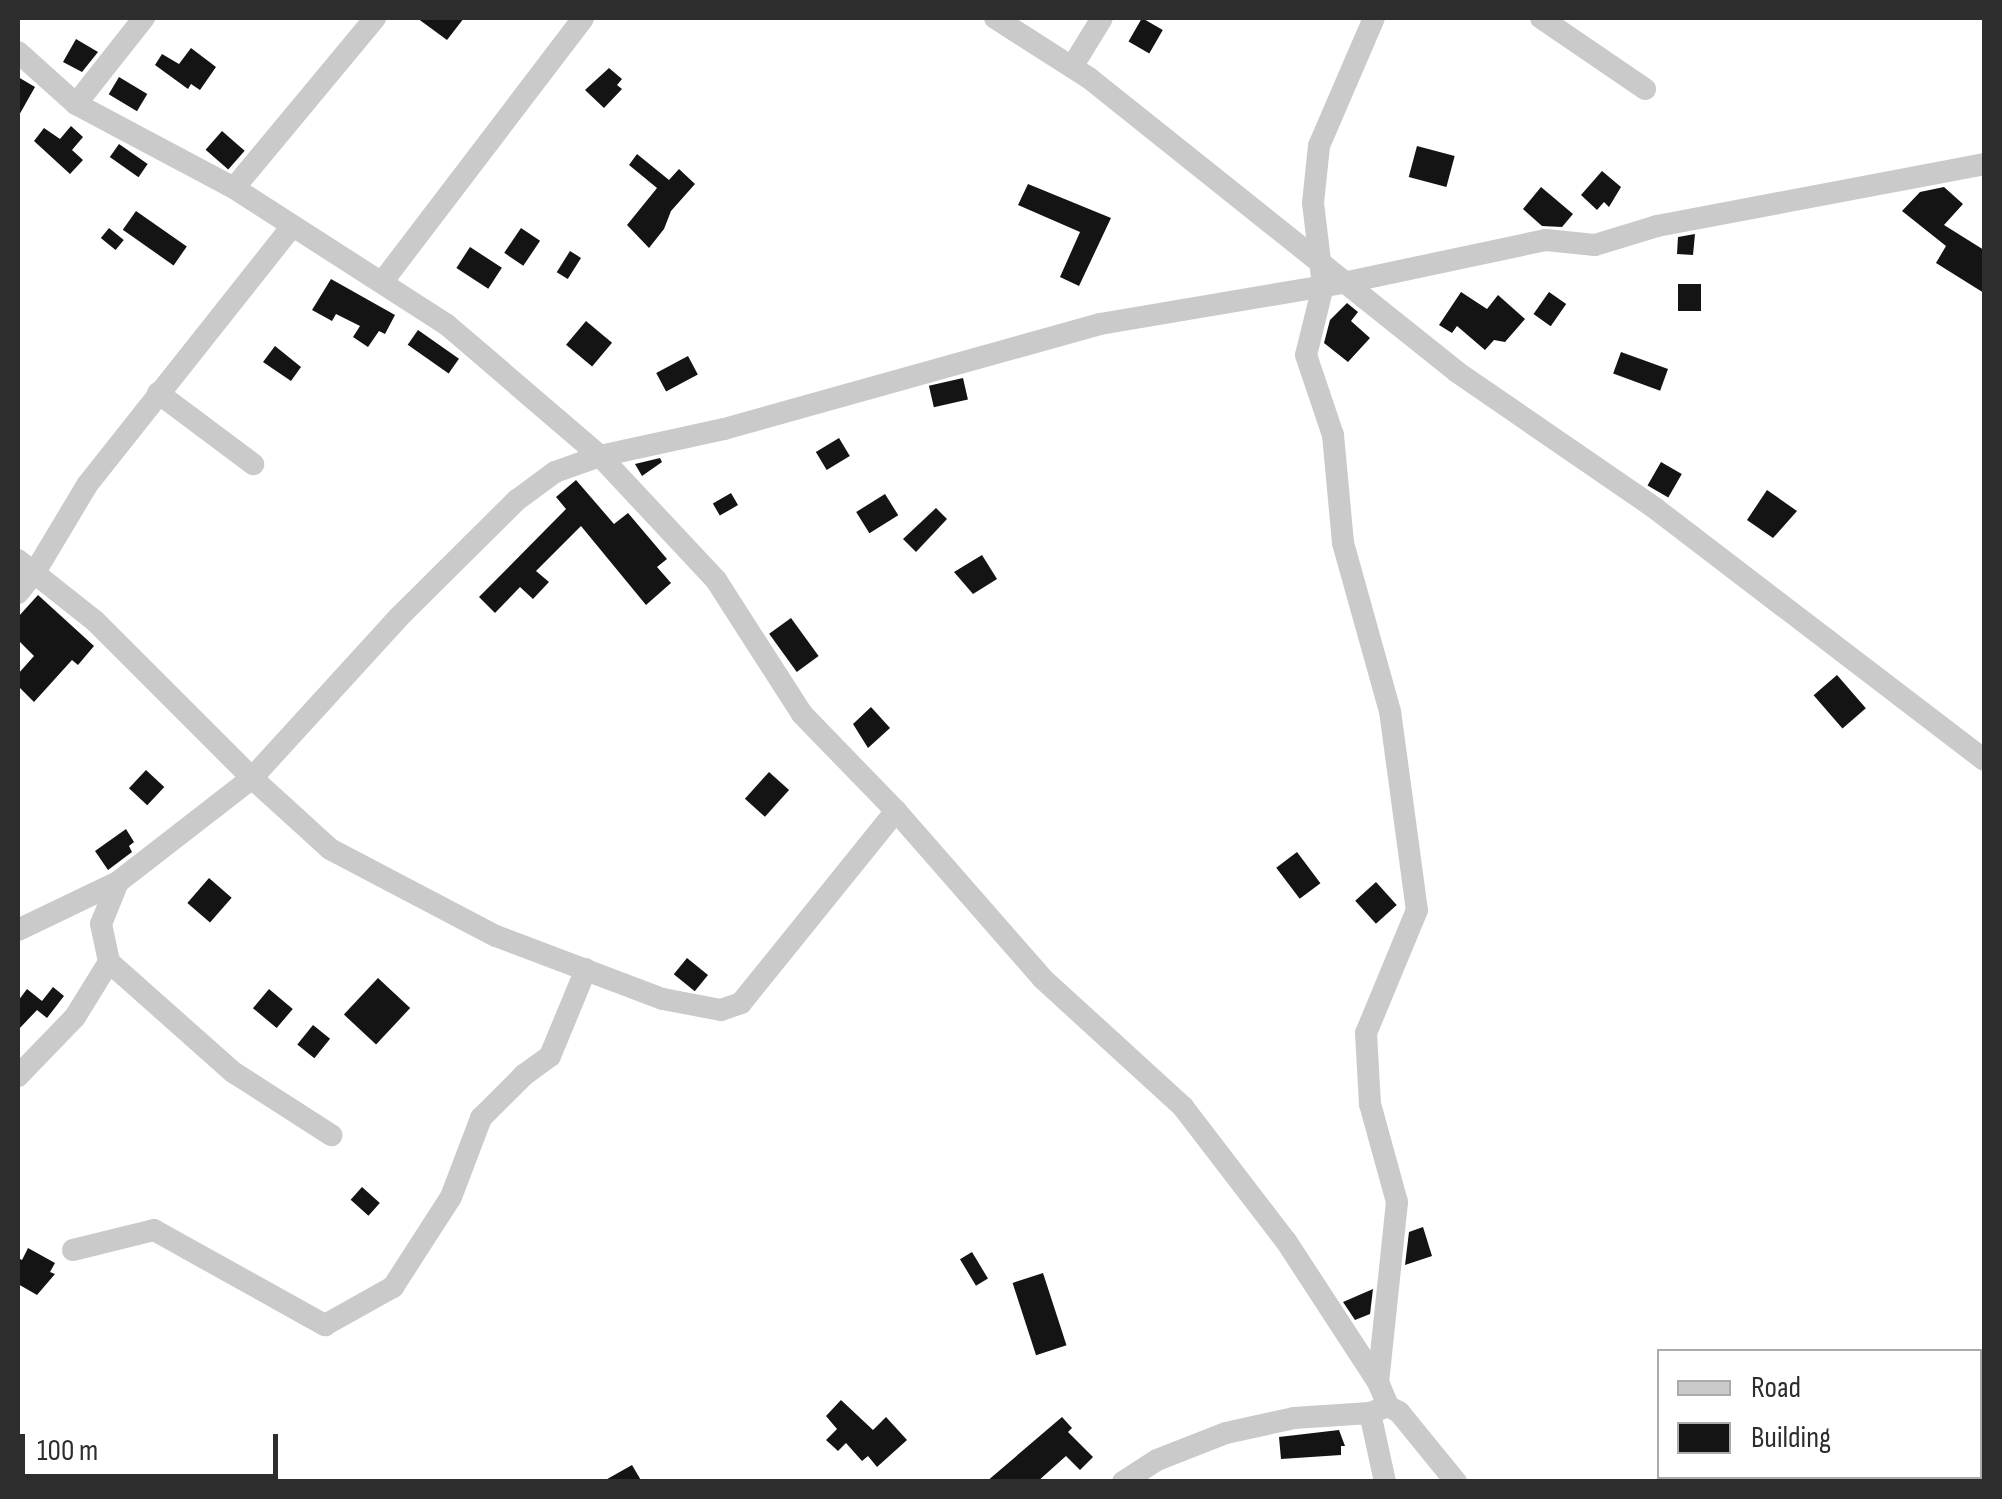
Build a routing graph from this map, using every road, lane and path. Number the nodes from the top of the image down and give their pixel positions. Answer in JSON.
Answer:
{"nodes":[{"id":1,"x":144,"y":18,"type":"edge"},
{"id":2,"x":374,"y":18,"type":"edge"},
{"id":3,"x":584,"y":18,"type":"edge"},
{"id":4,"x":995,"y":18,"type":"edge"},
{"id":5,"x":1102,"y":18,"type":"edge"},
{"id":6,"x":1374,"y":18,"type":"edge"},
{"id":7,"x":1542,"y":18,"type":"edge"},
{"id":8,"x":18,"y":52,"type":"edge"},
{"id":9,"x":1072,"y":67,"type":"junction"},
{"id":10,"x":1645,"y":89,"type":"dead end"},
{"id":11,"x":76,"y":104,"type":"junction"},
{"id":12,"x":1984,"y":164,"type":"edge"},
{"id":13,"x":234,"y":188,"type":"junction"},
{"id":14,"x":1313,"y":203,"type":"junction"},
{"id":15,"x":291,"y":228,"type":"junction"},
{"id":16,"x":1282,"y":229,"type":"junction"},
{"id":17,"x":1316,"y":256,"type":"junction"},
{"id":18,"x":383,"y":281,"type":"junction"},
{"id":19,"x":1348,"y":282,"type":"junction"},
{"id":20,"x":1322,"y":286,"type":"junction"},
{"id":21,"x":158,"y":393,"type":"junction"},
{"id":22,"x":600,"y":456,"type":"junction"},
{"id":23,"x":253,"y":464,"type":"dead end"},
{"id":24,"x":26,"y":566,"type":"edge"},
{"id":25,"x":18,"y":593,"type":"edge"},
{"id":26,"x":1984,"y":760,"type":"edge"},
{"id":27,"x":252,"y":778,"type":"junction"},
{"id":28,"x":896,"y":810,"type":"junction"},
{"id":29,"x":118,"y":882,"type":"junction"},
{"id":30,"x":18,"y":930,"type":"edge"},
{"id":31,"x":108,"y":962,"type":"junction"},
{"id":32,"x":586,"y":970,"type":"junction"},
{"id":33,"x":18,"y":1076,"type":"edge"},
{"id":34,"x":331,"y":1136,"type":"dead end"},
{"id":35,"x":73,"y":1250,"type":"dead end"},
{"id":36,"x":1378,"y":1382,"type":"junction"},
{"id":37,"x":1379,"y":1410,"type":"junction"},
{"id":38,"x":1123,"y":1482,"type":"edge"},
{"id":39,"x":1385,"y":1482,"type":"edge"},
{"id":40,"x":1456,"y":1482,"type":"edge"}],
"edges":[{"from":1,"to":11,"type":"street"},
{"from":2,"to":13,"type":"street"},
{"from":3,"to":18,"type":"street"},
{"from":4,"to":9,"type":"street"},
{"from":5,"to":9,"type":"street"},
{"from":6,"to":14,"type":"street"},
{"from":7,"to":10,"type":"street"},
{"from":8,"to":11,"type":"street"},
{"from":9,"to":16,"type":"street"},
{"from":11,"to":13,"type":"street"},
{"from":12,"to":19,"type":"street"},
{"from":13,"to":15,"type":"street"},
{"from":14,"to":16,"type":"street"},
{"from":14,"to":17,"type":"street"},
{"from":15,"to":18,"type":"street"},
{"from":15,"to":21,"type":"street"},
{"from":16,"to":17,"type":"street"},
{"from":17,"to":19,"type":"street"},
{"from":17,"to":20,"type":"street"},
{"from":18,"to":22,"type":"street"},
{"from":19,"to":20,"type":"street"},
{"from":19,"to":26,"type":"street"},
{"from":20,"to":22,"type":"street"},
{"from":20,"to":36,"type":"street"},
{"from":21,"to":23,"type":"street"},
{"from":21,"to":24,"type":"street"},
{"from":22,"to":27,"type":"street"},
{"from":22,"to":28,"type":"street"},
{"from":24,"to":25,"type":"street"},
{"from":24,"to":27,"type":"street"},
{"from":27,"to":29,"type":"street"},
{"from":27,"to":32,"type":"street"},
{"from":28,"to":32,"type":"street"},
{"from":28,"to":36,"type":"street"},
{"from":29,"to":30,"type":"street"},
{"from":29,"to":31,"type":"street"},
{"from":31,"to":33,"type":"street"},
{"from":31,"to":34,"type":"street"},
{"from":32,"to":35,"type":"street"},
{"from":36,"to":37,"type":"street"},
{"from":37,"to":38,"type":"street"},
{"from":37,"to":39,"type":"street"},
{"from":37,"to":40,"type":"street"}]}
